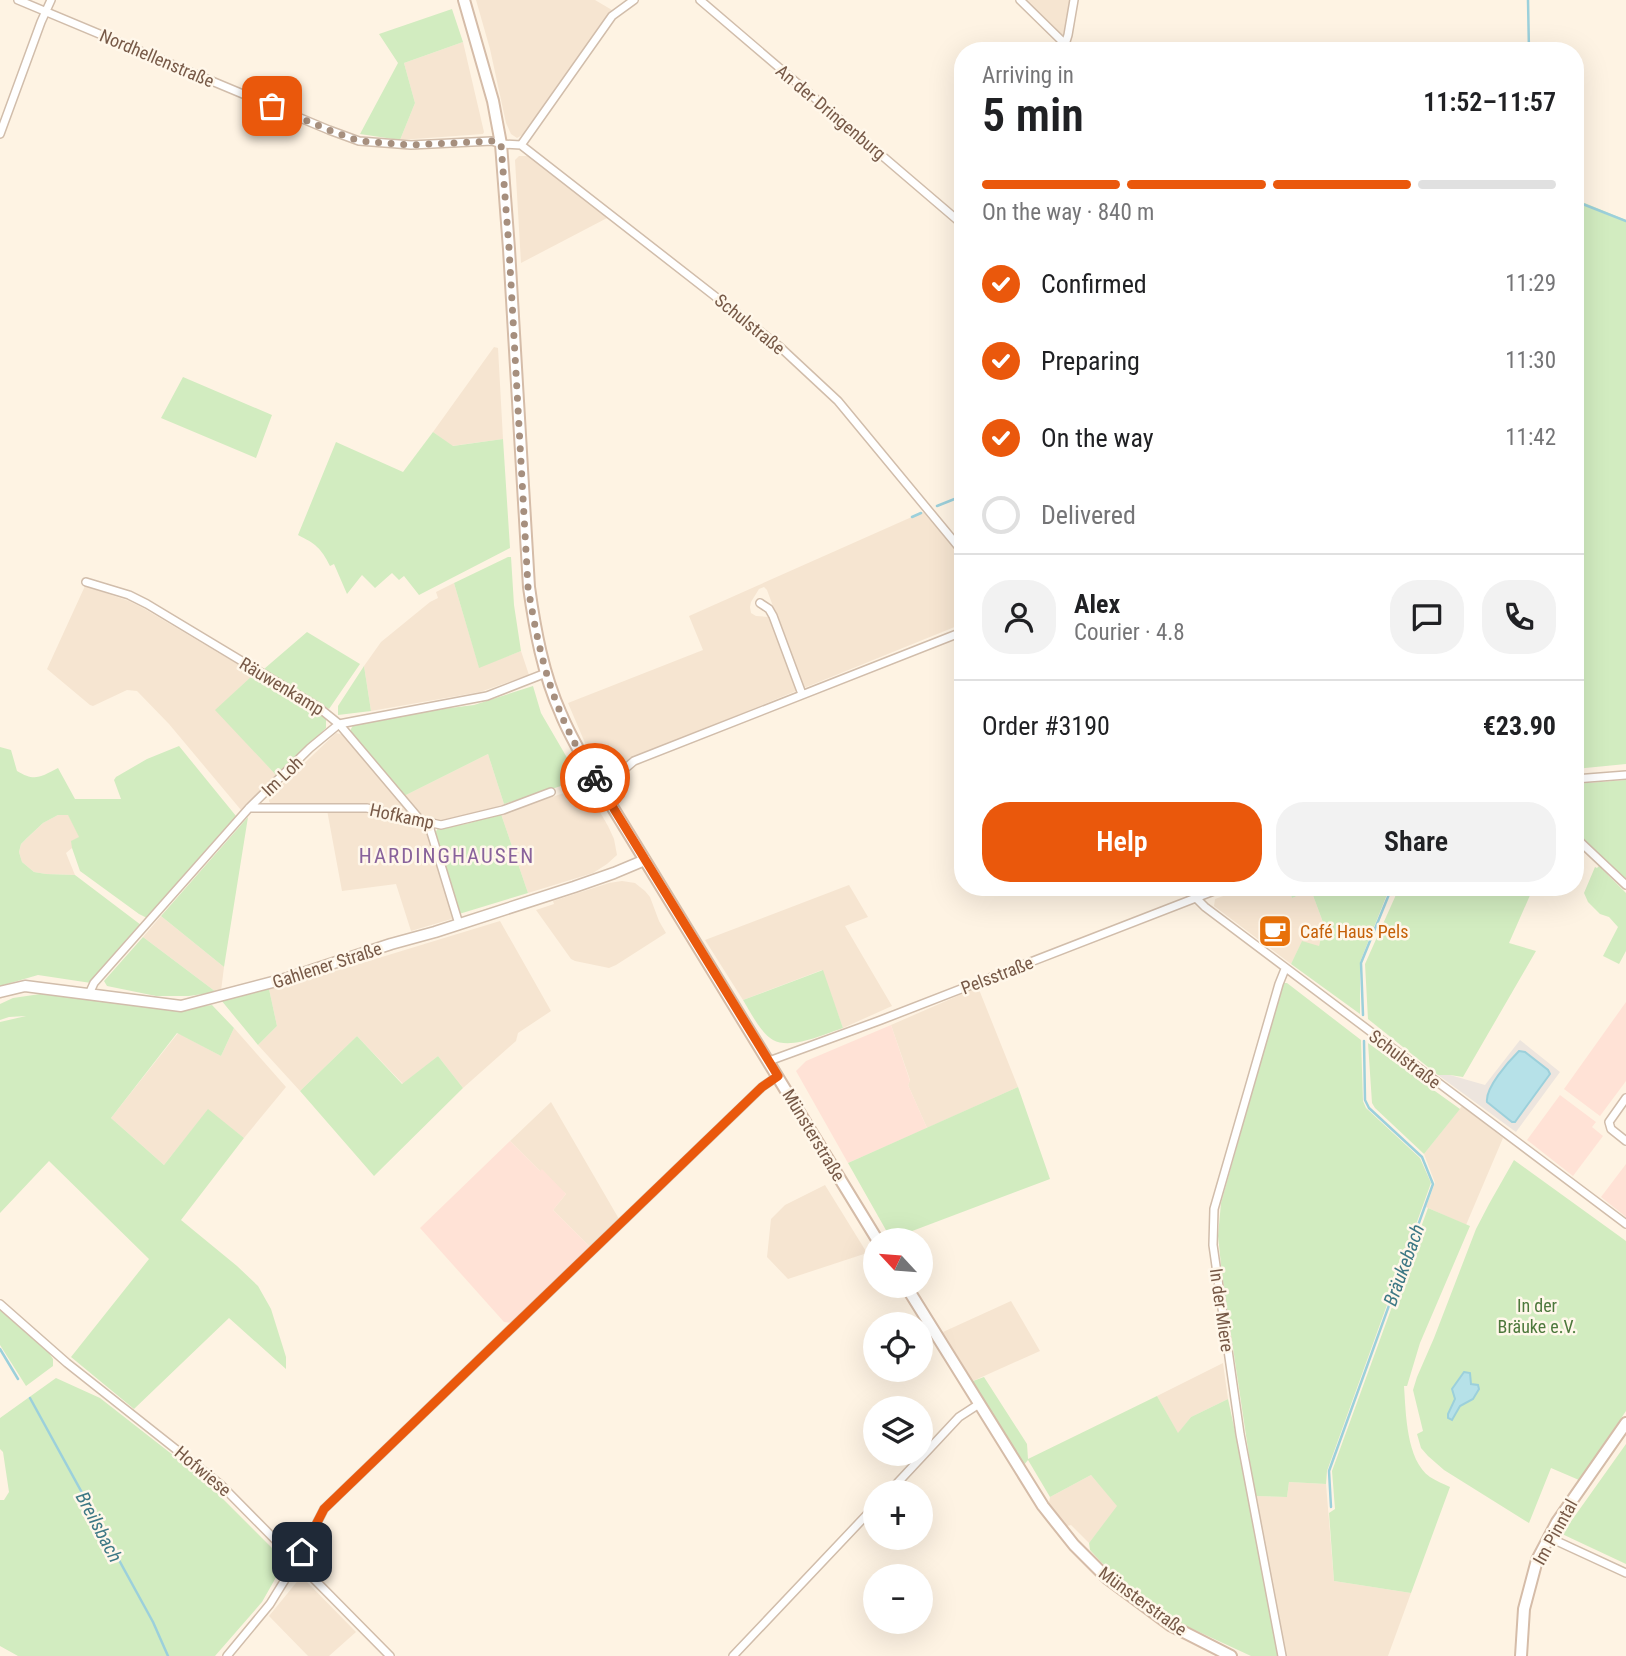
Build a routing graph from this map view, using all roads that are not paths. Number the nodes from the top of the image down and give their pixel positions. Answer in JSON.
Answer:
{"nodes":[{"id":1,"x":18,"y":0,"type":"edge"},
{"id":2,"x":51,"y":0,"type":"edge"},
{"id":3,"x":464,"y":0,"type":"edge"},
{"id":4,"x":634,"y":0,"type":"edge"},
{"id":5,"x":700,"y":0,"type":"edge"},
{"id":6,"x":1020,"y":0,"type":"edge"},
{"id":7,"x":1074,"y":0,"type":"edge"},
{"id":8,"x":46,"y":12,"type":"junction"},
{"id":9,"x":1059,"y":42,"type":"edge"},
{"id":10,"x":1066,"y":42,"type":"edge"},
{"id":11,"x":0,"y":134,"type":"edge"},
{"id":12,"x":501,"y":144,"type":"junction"},
{"id":13,"x":521,"y":145,"type":"junction"},
{"id":14,"x":954,"y":217,"type":"edge"},
{"id":15,"x":954,"y":541,"type":"edge"},
{"id":16,"x":86,"y":583,"type":"dead end"},
{"id":17,"x":760,"y":603,"type":"dead end"},
{"id":18,"x":954,"y":635,"type":"edge"},
{"id":19,"x":546,"y":673,"type":"junction"},
{"id":20,"x":802,"y":694,"type":"junction"},
{"id":21,"x":339,"y":723,"type":"junction"},
{"id":22,"x":621,"y":772,"type":"dead end"},
{"id":23,"x":1626,"y":775,"type":"edge"},
{"id":24,"x":1584,"y":778,"type":"edge"},
{"id":25,"x":551,"y":792,"type":"dead end"},
{"id":26,"x":249,"y":808,"type":"junction"},
{"id":27,"x":421,"y":821,"type":"junction"},
{"id":28,"x":1584,"y":846,"type":"edge"},
{"id":29,"x":645,"y":860,"type":"junction"},
{"id":30,"x":1626,"y":886,"type":"edge"},
{"id":31,"x":1198,"y":896,"type":"edge"},
{"id":32,"x":1195,"y":897,"type":"junction"},
{"id":33,"x":459,"y":924,"type":"junction"},
{"id":34,"x":1285,"y":969,"type":"junction"},
{"id":35,"x":0,"y":992,"type":"edge"},
{"id":36,"x":89,"y":994,"type":"junction"},
{"id":37,"x":769,"y":1061,"type":"junction"},
{"id":38,"x":778,"y":1076,"type":"junction"},
{"id":39,"x":1626,"y":1098,"type":"edge"},
{"id":40,"x":1626,"y":1141,"type":"edge"},
{"id":41,"x":1626,"y":1224,"type":"edge"},
{"id":42,"x":870,"y":1228,"type":"edge"},
{"id":43,"x":913,"y":1298,"type":"edge"},
{"id":44,"x":0,"y":1304,"type":"edge"},
{"id":45,"x":978,"y":1404,"type":"junction"},
{"id":46,"x":1626,"y":1423,"type":"edge"},
{"id":47,"x":900,"y":1480,"type":"edge"},
{"id":48,"x":863,"y":1519,"type":"edge"},
{"id":49,"x":1548,"y":1537,"type":"junction"},
{"id":50,"x":296,"y":1562,"type":"junction"},
{"id":51,"x":1626,"y":1573,"type":"edge"},
{"id":52,"x":227,"y":1656,"type":"edge"},
{"id":53,"x":390,"y":1656,"type":"edge"},
{"id":54,"x":733,"y":1656,"type":"edge"},
{"id":55,"x":1231,"y":1656,"type":"edge"},
{"id":56,"x":1282,"y":1656,"type":"edge"},
{"id":57,"x":1521,"y":1656,"type":"edge"}],
"edges":[{"from":1,"to":8,"type":"street","name":"Nordhellenstraße"},
{"from":2,"to":8,"type":"street"},
{"from":3,"to":12,"type":"main road","name":"Münsterstraße"},
{"from":4,"to":13,"type":"street"},
{"from":5,"to":14,"type":"street","name":"An der Dringenburg"},
{"from":6,"to":9,"type":"street"},
{"from":7,"to":10,"type":"street"},
{"from":8,"to":11,"type":"street"},
{"from":8,"to":12,"type":"street","name":"Nordhellenstraße"},
{"from":12,"to":13,"type":"street"},
{"from":12,"to":19,"type":"main road","name":"Münsterstraße"},
{"from":13,"to":15,"type":"street","name":"Schulstraße"},
{"from":16,"to":21,"type":"street","name":"Räuwenkamp"},
{"from":17,"to":20,"type":"street"},
{"from":18,"to":20,"type":"street"},
{"from":19,"to":21,"type":"street"},
{"from":19,"to":29,"type":"main road","name":"Münsterstraße"},
{"from":20,"to":22,"type":"street"},
{"from":21,"to":26,"type":"street","name":"Im Loh"},
{"from":21,"to":27,"type":"street","name":"Räuwenkamp"},
{"from":23,"to":24,"type":"street"},
{"from":25,"to":27,"type":"street","name":"Hofkamp"},
{"from":26,"to":27,"type":"street","name":"Hofkamp"},
{"from":26,"to":36,"type":"street","name":"Im Loh"},
{"from":27,"to":33,"type":"street","name":"Räuwenkamp"},
{"from":28,"to":30,"type":"street"},
{"from":29,"to":33,"type":"street","name":"Gahlener Straße"},
{"from":29,"to":37,"type":"main road","name":"Münsterstraße"},
{"from":31,"to":32,"type":"street","name":"Pelsstraße"},
{"from":32,"to":34,"type":"street","name":"Schulstraße"},
{"from":32,"to":37,"type":"street","name":"Pelsstraße"},
{"from":33,"to":36,"type":"street","name":"Gahlener Straße"},
{"from":34,"to":41,"type":"street","name":"Schulstraße"},
{"from":34,"to":56,"type":"street","name":"In der Miere"},
{"from":35,"to":36,"type":"street","name":"Gahlener Straße"},
{"from":37,"to":38,"type":"main road","name":"Münsterstraße"},
{"from":38,"to":42,"type":"main road","name":"Münsterstraße"},
{"from":38,"to":50,"type":"street"},
{"from":39,"to":40,"type":"street"},
{"from":43,"to":45,"type":"main road","name":"Münsterstraße"},
{"from":44,"to":50,"type":"street","name":"Hofwiese"},
{"from":45,"to":47,"type":"street"},
{"from":45,"to":55,"type":"main road","name":"Münsterstraße"},
{"from":46,"to":49,"type":"main road","name":"Im Pinntal"},
{"from":48,"to":54,"type":"street"},
{"from":49,"to":51,"type":"street"},
{"from":49,"to":57,"type":"main road","name":"Im Pinntal"},
{"from":50,"to":52,"type":"street"},
{"from":50,"to":53,"type":"street","name":"Hofwiese"}]}
